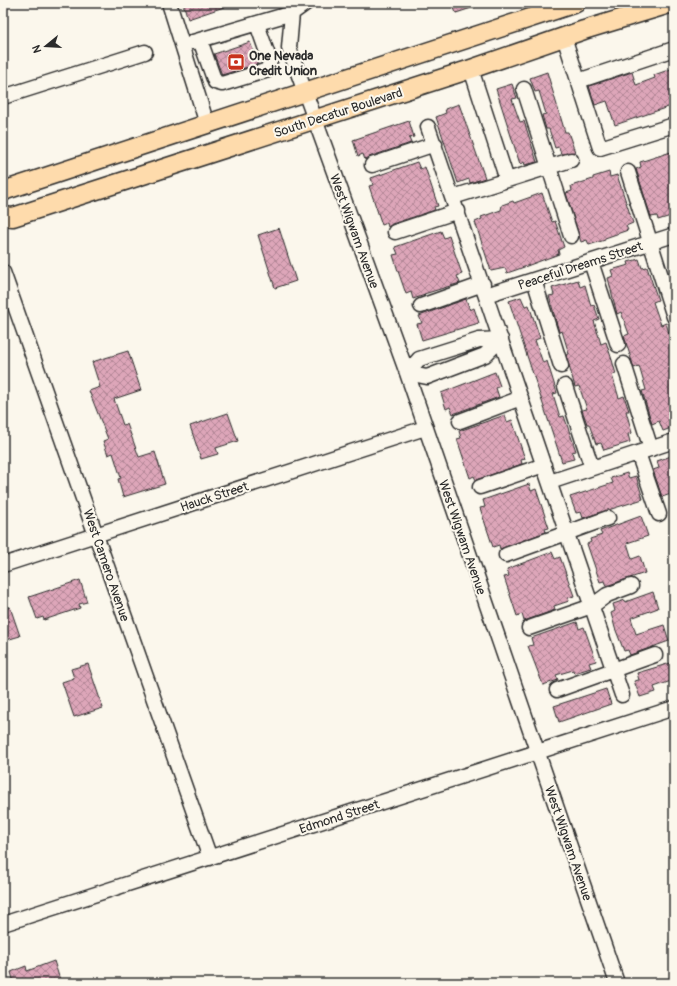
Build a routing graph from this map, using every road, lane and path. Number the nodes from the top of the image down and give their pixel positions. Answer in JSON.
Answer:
{"nodes":[{"id":1,"x":169,"y":3,"type":"edge"},
{"id":2,"x":315,"y":3,"type":"edge"},
{"id":3,"x":576,"y":3,"type":"edge"},
{"id":4,"x":672,"y":3,"type":"edge"},
{"id":5,"x":299,"y":8,"type":"edge"},
{"id":6,"x":257,"y":24,"type":"junction"},
{"id":7,"x":564,"y":37,"type":"junction"},
{"id":8,"x":200,"y":40,"type":"junction"},
{"id":9,"x":182,"y":46,"type":"junction"},
{"id":10,"x":674,"y":50,"type":"edge"},
{"id":11,"x":145,"y":52,"type":"dead end"},
{"id":12,"x":471,"y":69,"type":"junction"},
{"id":13,"x":578,"y":81,"type":"junction"},
{"id":14,"x":524,"y":88,"type":"dead end"},
{"id":15,"x":305,"y":91,"type":"junction"},
{"id":16,"x":3,"y":97,"type":"edge"},
{"id":17,"x":315,"y":120,"type":"junction"},
{"id":18,"x":206,"y":124,"type":"junction"},
{"id":19,"x":674,"y":125,"type":"edge"},
{"id":20,"x":428,"y":127,"type":"dead end"},
{"id":21,"x":435,"y":144,"type":"junction"},
{"id":22,"x":571,"y":160,"type":"dead end"},
{"id":23,"x":372,"y":165,"type":"dead end"},
{"id":24,"x":549,"y":167,"type":"junction"},
{"id":25,"x":628,"y":172,"type":"dead end"},
{"id":26,"x":507,"y":180,"type":"junction"},
{"id":27,"x":3,"y":192,"type":"edge"},
{"id":28,"x":453,"y":197,"type":"junction"},
{"id":29,"x":458,"y":211,"type":"junction"},
{"id":30,"x":3,"y":216,"type":"edge"},
{"id":31,"x":395,"y":232,"type":"dead end"},
{"id":32,"x":674,"y":235,"type":"edge"},
{"id":33,"x":570,"y":236,"type":"dead end"},
{"id":34,"x":650,"y":243,"type":"junction"},
{"id":35,"x":591,"y":262,"type":"junction"},
{"id":36,"x":3,"y":272,"type":"edge"},
{"id":37,"x":534,"y":280,"type":"junction"},
{"id":38,"x":484,"y":290,"type":"junction"},
{"id":39,"x":421,"y":306,"type":"dead end"},
{"id":40,"x":674,"y":317,"type":"edge"},
{"id":41,"x":501,"y":339,"type":"junction"},
{"id":42,"x":464,"y":345,"type":"junction"},
{"id":43,"x":618,"y":345,"type":"dead end"},
{"id":44,"x":470,"y":361,"type":"junction"},
{"id":45,"x":624,"y":364,"type":"dead end"},
{"id":46,"x":561,"y":366,"type":"dead end"},
{"id":47,"x":407,"y":373,"type":"junction"},
{"id":48,"x":565,"y":386,"type":"dead end"},
{"id":49,"x":522,"y":398,"type":"junction"},
{"id":50,"x":460,"y":421,"type":"dead end"},
{"id":51,"x":425,"y":428,"type":"junction"},
{"id":52,"x":674,"y":441,"type":"edge"},
{"id":53,"x":644,"y":451,"type":"junction"},
{"id":54,"x":544,"y":465,"type":"junction"},
{"id":55,"x":592,"y":468,"type":"junction"},
{"id":56,"x":550,"y":482,"type":"junction"},
{"id":57,"x":480,"y":487,"type":"dead end"},
{"id":58,"x":659,"y":514,"type":"dead end"},
{"id":59,"x":608,"y":518,"type":"dead end"},
{"id":60,"x":96,"y":534,"type":"junction"},
{"id":61,"x":568,"y":534,"type":"junction"},
{"id":62,"x":506,"y":555,"type":"dead end"},
{"id":63,"x":3,"y":564,"type":"edge"},
{"id":64,"x":631,"y":586,"type":"dead end"},
{"id":65,"x":592,"y":606,"type":"junction"},
{"id":66,"x":529,"y":628,"type":"dead end"},
{"id":67,"x":655,"y":656,"type":"dead end"},
{"id":68,"x":613,"y":670,"type":"junction"},
{"id":69,"x":557,"y":690,"type":"dead end"},
{"id":70,"x":622,"y":695,"type":"dead end"},
{"id":71,"x":674,"y":708,"type":"edge"},
{"id":72,"x":538,"y":752,"type":"junction"},
{"id":73,"x":210,"y":858,"type":"junction"},
{"id":74,"x":3,"y":924,"type":"edge"},
{"id":75,"x":617,"y":983,"type":"edge"}],
"edges":[{"from":1,"to":9,"type":"street"},
{"from":2,"to":5,"type":"street"},
{"from":3,"to":15,"type":"main road"},
{"from":4,"to":7,"type":"main road","name":"South Decatur Boulevard"},
{"from":5,"to":6,"type":"street"},
{"from":5,"to":15,"type":"street","name":"West Wigwam Avenue"},
{"from":6,"to":8,"type":"street"},
{"from":6,"to":8,"type":"street"},
{"from":7,"to":12,"type":"main road","name":"South Decatur Boulevard"},
{"from":7,"to":13,"type":"street"},
{"from":8,"to":9,"type":"street"},
{"from":9,"to":18,"type":"street"},
{"from":10,"to":13,"type":"street"},
{"from":11,"to":16,"type":"street"},
{"from":12,"to":17,"type":"main road","name":"South Decatur Boulevard"},
{"from":12,"to":26,"type":"street"},
{"from":13,"to":19,"type":"street"},
{"from":14,"to":24,"type":"street"},
{"from":15,"to":17,"type":"street","name":"West Wigwam Avenue"},
{"from":15,"to":18,"type":"main road"},
{"from":17,"to":30,"type":"main road","name":"South Decatur Boulevard"},
{"from":17,"to":47,"type":"street","name":"West Wigwam Avenue"},
{"from":18,"to":27,"type":"main road"},
{"from":20,"to":21,"type":"street"},
{"from":21,"to":23,"type":"street"},
{"from":21,"to":28,"type":"street"},
{"from":22,"to":24,"type":"street"},
{"from":24,"to":26,"type":"street"},
{"from":24,"to":33,"type":"street"},
{"from":25,"to":34,"type":"street"},
{"from":26,"to":28,"type":"street"},
{"from":28,"to":29,"type":"street"},
{"from":29,"to":31,"type":"street"},
{"from":29,"to":38,"type":"street"},
{"from":32,"to":34,"type":"street","name":"Peaceful Dreams Street"},
{"from":34,"to":35,"type":"street","name":"Peaceful Dreams Street"},
{"from":34,"to":40,"type":"street"},
{"from":35,"to":37,"type":"street","name":"Peaceful Dreams Street"},
{"from":35,"to":43,"type":"street"},
{"from":36,"to":60,"type":"street","name":"West Camero Avenue"},
{"from":37,"to":38,"type":"street","name":"Peaceful Dreams Street"},
{"from":37,"to":46,"type":"street"},
{"from":38,"to":39,"type":"street","name":"Peaceful Dreams Street"},
{"from":38,"to":41,"type":"street"},
{"from":41,"to":42,"type":"street"},
{"from":41,"to":44,"type":"street"},
{"from":41,"to":49,"type":"street"},
{"from":42,"to":44,"type":"street"},
{"from":42,"to":47,"type":"street"},
{"from":44,"to":47,"type":"street"},
{"from":45,"to":53,"type":"street"},
{"from":47,"to":51,"type":"street","name":"West Wigwam Avenue"},
{"from":48,"to":55,"type":"street"},
{"from":49,"to":50,"type":"street"},
{"from":49,"to":54,"type":"street"},
{"from":51,"to":60,"type":"street","name":"Hauck Street"},
{"from":51,"to":72,"type":"street","name":"West Wigwam Avenue"},
{"from":52,"to":53,"type":"street"},
{"from":53,"to":55,"type":"street"},
{"from":53,"to":58,"type":"street"},
{"from":54,"to":56,"type":"street"},
{"from":54,"to":57,"type":"street"},
{"from":55,"to":56,"type":"street"},
{"from":56,"to":61,"type":"street"},
{"from":59,"to":61,"type":"street"},
{"from":60,"to":63,"type":"street","name":"Hauck Street"},
{"from":60,"to":73,"type":"street","name":"West Camero Avenue"},
{"from":61,"to":62,"type":"street"},
{"from":61,"to":65,"type":"street"},
{"from":64,"to":65,"type":"street"},
{"from":65,"to":66,"type":"street"},
{"from":65,"to":68,"type":"street"},
{"from":67,"to":68,"type":"street"},
{"from":68,"to":69,"type":"street"},
{"from":68,"to":70,"type":"street"},
{"from":71,"to":72,"type":"street","name":"Edmond Street"},
{"from":72,"to":73,"type":"street","name":"Edmond Street"},
{"from":72,"to":75,"type":"street","name":"West Wigwam Avenue"},
{"from":73,"to":74,"type":"street","name":"Edmond Street"}]}
